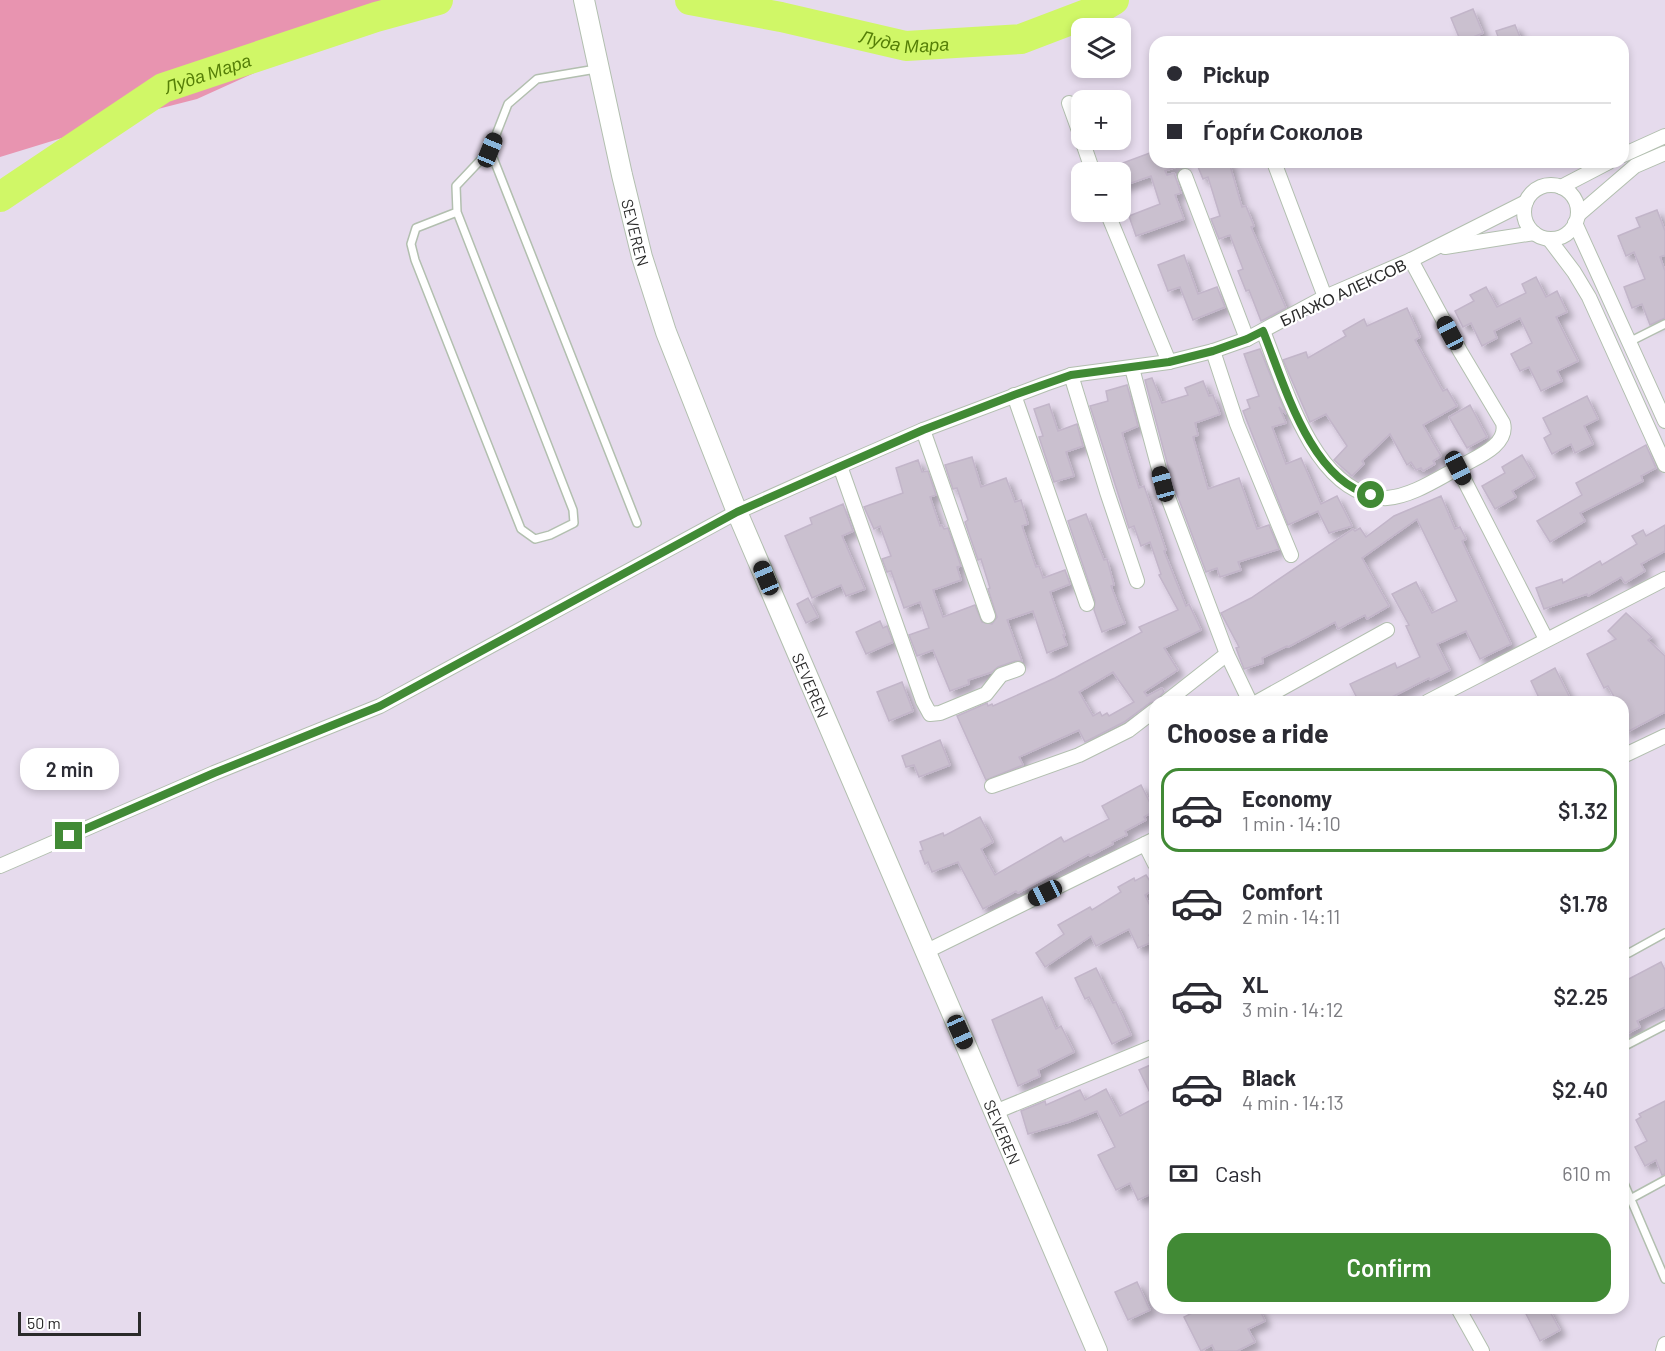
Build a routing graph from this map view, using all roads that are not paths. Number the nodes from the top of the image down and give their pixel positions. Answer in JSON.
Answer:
{"nodes":[{"id":1,"x":584,"y":0,"type":"edge"},
{"id":2,"x":597,"y":62,"type":"junction"},
{"id":3,"x":1069,"y":103,"type":"dead end"},
{"id":4,"x":1071,"y":109,"type":"edge"},
{"id":5,"x":1665,"y":136,"type":"edge"},
{"id":6,"x":490,"y":150,"type":"junction"},
{"id":7,"x":1629,"y":152,"type":"edge"},
{"id":8,"x":1665,"y":153,"type":"edge"},
{"id":9,"x":1276,"y":168,"type":"edge"},
{"id":10,"x":1598,"y":168,"type":"edge"},
{"id":11,"x":1185,"y":176,"type":"dead end"},
{"id":12,"x":1562,"y":187,"type":"junction"},
{"id":13,"x":1526,"y":202,"type":"junction"},
{"id":14,"x":457,"y":212,"type":"junction"},
{"id":15,"x":1577,"y":219,"type":"junction"},
{"id":16,"x":1111,"y":222,"type":"edge"},
{"id":17,"x":1534,"y":233,"type":"junction"},
{"id":18,"x":1549,"y":239,"type":"junction"},
{"id":19,"x":1431,"y":249,"type":"junction"},
{"id":20,"x":1411,"y":260,"type":"junction"},
{"id":21,"x":1325,"y":297,"type":"junction"},
{"id":22,"x":1665,"y":324,"type":"edge"},
{"id":23,"x":1263,"y":331,"type":"junction"},
{"id":24,"x":1247,"y":339,"type":"junction"},
{"id":25,"x":1629,"y":342,"type":"junction"},
{"id":26,"x":1213,"y":351,"type":"junction"},
{"id":27,"x":1169,"y":362,"type":"junction"},
{"id":28,"x":1132,"y":368,"type":"junction"},
{"id":29,"x":1071,"y":375,"type":"junction"},
{"id":30,"x":1014,"y":395,"type":"junction"},
{"id":31,"x":1665,"y":421,"type":"edge"},
{"id":32,"x":923,"y":430,"type":"junction"},
{"id":33,"x":1665,"y":465,"type":"edge"},
{"id":34,"x":840,"y":466,"type":"junction"},
{"id":35,"x":1458,"y":468,"type":"junction"},
{"id":36,"x":737,"y":512,"type":"junction"},
{"id":37,"x":637,"y":523,"type":"dead end"},
{"id":38,"x":1291,"y":555,"type":"dead end"},
{"id":39,"x":1665,"y":579,"type":"edge"},
{"id":40,"x":1137,"y":581,"type":"dead end"},
{"id":41,"x":1087,"y":604,"type":"dead end"},
{"id":42,"x":988,"y":616,"type":"dead end"},
{"id":43,"x":1387,"y":630,"type":"dead end"},
{"id":44,"x":1546,"y":639,"type":"junction"},
{"id":45,"x":1227,"y":654,"type":"junction"},
{"id":46,"x":1018,"y":669,"type":"dead end"},
{"id":47,"x":1174,"y":696,"type":"edge"},
{"id":48,"x":1247,"y":696,"type":"edge"},
{"id":49,"x":1268,"y":696,"type":"edge"},
{"id":50,"x":1438,"y":696,"type":"edge"},
{"id":51,"x":1149,"y":715,"type":"edge"},
{"id":52,"x":1665,"y":736,"type":"edge"},
{"id":53,"x":1629,"y":753,"type":"edge"},
{"id":54,"x":992,"y":786,"type":"dead end"},
{"id":55,"x":1149,"y":841,"type":"edge"},
{"id":56,"x":0,"y":866,"type":"edge"},
{"id":57,"x":1665,"y":933,"type":"edge"},
{"id":58,"x":925,"y":952,"type":"junction"},
{"id":59,"x":1629,"y":954,"type":"dead end"},
{"id":60,"x":1665,"y":1025,"type":"edge"},
{"id":61,"x":1629,"y":1044,"type":"edge"},
{"id":62,"x":1149,"y":1048,"type":"edge"},
{"id":63,"x":995,"y":1112,"type":"junction"},
{"id":64,"x":1665,"y":1180,"type":"edge"},
{"id":65,"x":1629,"y":1192,"type":"edge"},
{"id":66,"x":1632,"y":1198,"type":"junction"},
{"id":67,"x":1665,"y":1279,"type":"edge"},
{"id":68,"x":1461,"y":1314,"type":"edge"},
{"id":69,"x":1665,"y":1344,"type":"edge"},
{"id":70,"x":1097,"y":1351,"type":"edge"},
{"id":71,"x":1482,"y":1351,"type":"edge"},
{"id":72,"x":1663,"y":1351,"type":"edge"}],
"edges":[{"from":1,"to":2,"type":"main road","name":"SEVEREN"},
{"from":2,"to":6,"type":"lane"},
{"from":2,"to":36,"type":"main road","name":"SEVEREN"},
{"from":3,"to":4,"type":"street"},
{"from":5,"to":7,"type":"street"},
{"from":6,"to":14,"type":"lane"},
{"from":6,"to":37,"type":"lane"},
{"from":8,"to":15,"type":"street"},
{"from":9,"to":21,"type":"street"},
{"from":10,"to":12,"type":"street"},
{"from":11,"to":24,"type":"street"},
{"from":12,"to":13,"type":"street"},
{"from":12,"to":15,"type":"street"},
{"from":13,"to":17,"type":"street"},
{"from":13,"to":19,"type":"street","name":"БЛАЖО АЛЕКСОВ"},
{"from":14,"to":14,"type":"lane"},
{"from":15,"to":18,"type":"street"},
{"from":15,"to":25,"type":"street"},
{"from":16,"to":27,"type":"street"},
{"from":17,"to":18,"type":"street"},
{"from":17,"to":19,"type":"street","name":"БЛАЖО АЛЕКСОВ"},
{"from":18,"to":33,"type":"street"},
{"from":19,"to":20,"type":"street","name":"БЛАЖО АЛЕКСОВ"},
{"from":20,"to":21,"type":"street","name":"БЛАЖО АЛЕКСОВ"},
{"from":20,"to":35,"type":"street"},
{"from":21,"to":23,"type":"street","name":"БЛАЖО АЛЕКСОВ"},
{"from":22,"to":25,"type":"lane"},
{"from":23,"to":24,"type":"street","name":"БЛАЖО АЛЕКСОВ"},
{"from":23,"to":35,"type":"street"},
{"from":24,"to":26,"type":"street","name":"БЛАЖО АЛЕКСОВ"},
{"from":25,"to":31,"type":"street"},
{"from":26,"to":27,"type":"street","name":"БЛАЖО АЛЕКСОВ"},
{"from":26,"to":38,"type":"street"},
{"from":27,"to":28,"type":"street","name":"БЛАЖО АЛЕКСОВ"},
{"from":28,"to":29,"type":"street","name":"БЛАЖО АЛЕКСОВ"},
{"from":28,"to":45,"type":"street"},
{"from":29,"to":30,"type":"street","name":"БЛАЖО АЛЕКСОВ"},
{"from":29,"to":40,"type":"street"},
{"from":30,"to":32,"type":"street","name":"БЛАЖО АЛЕКСОВ"},
{"from":30,"to":41,"type":"street"},
{"from":32,"to":34,"type":"street","name":"БЛАЖО АЛЕКСОВ"},
{"from":32,"to":42,"type":"street"},
{"from":34,"to":36,"type":"street","name":"БЛАЖО АЛЕКСОВ"},
{"from":34,"to":46,"type":"street"},
{"from":35,"to":44,"type":"street"},
{"from":36,"to":56,"type":"street","name":"БЛАЖО АЛЕКСОВ"},
{"from":36,"to":58,"type":"main road","name":"SEVEREN"},
{"from":39,"to":44,"type":"street"},
{"from":43,"to":49,"type":"street"},
{"from":44,"to":50,"type":"street"},
{"from":45,"to":47,"type":"street"},
{"from":45,"to":48,"type":"street"},
{"from":51,"to":54,"type":"street"},
{"from":52,"to":53,"type":"street"},
{"from":55,"to":58,"type":"street"},
{"from":57,"to":59,"type":"lane"},
{"from":58,"to":63,"type":"main road","name":"SEVEREN"},
{"from":60,"to":61,"type":"lane"},
{"from":62,"to":63,"type":"street"},
{"from":63,"to":70,"type":"main road","name":"SEVEREN"},
{"from":64,"to":66,"type":"lane"},
{"from":65,"to":66,"type":"lane"},
{"from":66,"to":67,"type":"lane"},
{"from":68,"to":71,"type":"street"},
{"from":69,"to":72,"type":"street"}]}
